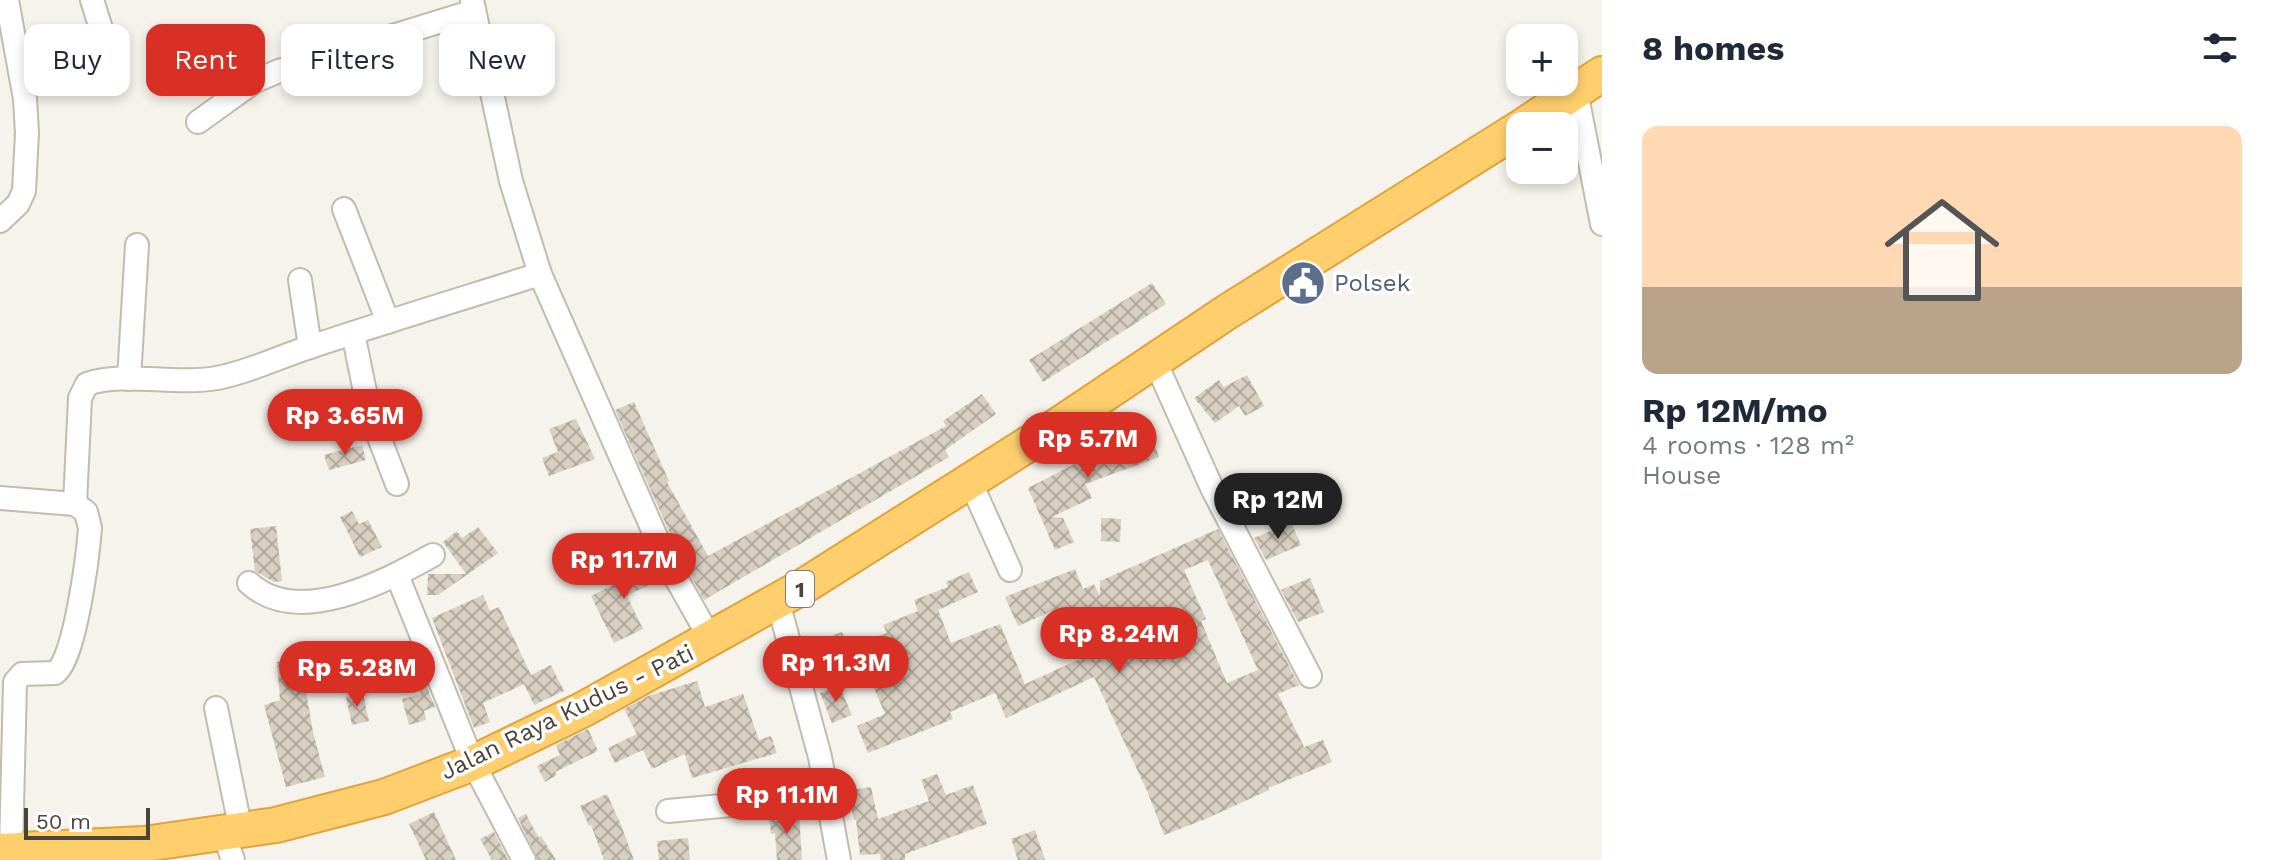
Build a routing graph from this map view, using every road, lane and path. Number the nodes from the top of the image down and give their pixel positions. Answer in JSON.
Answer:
{"nodes":[{"id":1,"x":7,"y":0,"type":"edge"},
{"id":2,"x":92,"y":0,"type":"edge"},
{"id":3,"x":473,"y":6,"type":"edge"},
{"id":4,"x":100,"y":24,"type":"edge"},
{"id":5,"x":1589,"y":82,"type":"edge"},
{"id":6,"x":1544,"y":112,"type":"edge"},
{"id":7,"x":198,"y":122,"type":"dead end"},
{"id":8,"x":1506,"y":137,"type":"edge"},
{"id":9,"x":344,"y":209,"type":"dead end"},
{"id":10,"x":0,"y":221,"type":"edge"},
{"id":11,"x":1602,"y":224,"type":"edge"},
{"id":12,"x":137,"y":245,"type":"dead end"},
{"id":13,"x":540,"y":274,"type":"junction"},
{"id":14,"x":300,"y":280,"type":"dead end"},
{"id":15,"x":388,"y":322,"type":"junction"},
{"id":16,"x":353,"y":333,"type":"junction"},
{"id":17,"x":310,"y":347,"type":"junction"},
{"id":18,"x":1155,"y":361,"type":"junction"},
{"id":19,"x":129,"y":379,"type":"junction"},
{"id":20,"x":970,"y":481,"type":"junction"},
{"id":21,"x":397,"y":484,"type":"dead end"},
{"id":22,"x":0,"y":498,"type":"edge"},
{"id":23,"x":75,"y":504,"type":"junction"},
{"id":24,"x":433,"y":555,"type":"dead end"},
{"id":25,"x":1010,"y":570,"type":"dead end"},
{"id":26,"x":397,"y":575,"type":"junction"},
{"id":27,"x":249,"y":583,"type":"dead end"},
{"id":28,"x":778,"y":602,"type":"junction"},
{"id":29,"x":711,"y":640,"type":"junction"},
{"id":30,"x":1310,"y":676,"type":"dead end"},
{"id":31,"x":216,"y":708,"type":"dead end"},
{"id":32,"x":473,"y":763,"type":"junction"},
{"id":33,"x":828,"y":796,"type":"junction"},
{"id":34,"x":668,"y":811,"type":"dead end"},
{"id":35,"x":233,"y":842,"type":"edge"},
{"id":36,"x":5,"y":851,"type":"edge"},
{"id":37,"x":524,"y":860,"type":"edge"},
{"id":38,"x":839,"y":860,"type":"edge"}],
"edges":[{"from":1,"to":10,"type":"street"},
{"from":2,"to":4,"type":"street"},
{"from":3,"to":7,"type":"street"},
{"from":3,"to":13,"type":"street"},
{"from":5,"to":6,"type":"highway","name":"Jalan Raya Kudus - Pati","number":"1"},
{"from":5,"to":11,"type":"street"},
{"from":8,"to":18,"type":"highway","name":"Jalan Raya Kudus - Pati","number":"1"},
{"from":9,"to":15,"type":"street"},
{"from":12,"to":19,"type":"street"},
{"from":13,"to":15,"type":"street"},
{"from":13,"to":29,"type":"street"},
{"from":14,"to":17,"type":"street"},
{"from":15,"to":16,"type":"street"},
{"from":16,"to":17,"type":"street"},
{"from":16,"to":21,"type":"street"},
{"from":17,"to":19,"type":"street"},
{"from":18,"to":20,"type":"highway","name":"Jalan Raya Kudus - Pati","number":"1"},
{"from":18,"to":30,"type":"street"},
{"from":19,"to":23,"type":"street"},
{"from":20,"to":25,"type":"street"},
{"from":20,"to":28,"type":"highway","name":"Jalan Raya Kudus - Pati","number":"1"},
{"from":22,"to":23,"type":"street"},
{"from":23,"to":36,"type":"street"},
{"from":24,"to":26,"type":"street"},
{"from":26,"to":27,"type":"street"},
{"from":26,"to":32,"type":"street"},
{"from":28,"to":29,"type":"highway","name":"Jalan Raya Kudus - Pati","number":"1"},
{"from":28,"to":33,"type":"street"},
{"from":29,"to":32,"type":"highway","name":"Jalan Raya Kudus - Pati","number":"1"},
{"from":31,"to":35,"type":"street"},
{"from":32,"to":35,"type":"highway","name":"Jalan Raya Kudus - Pati","number":"1"},
{"from":32,"to":37,"type":"street"},
{"from":33,"to":34,"type":"street"},
{"from":33,"to":38,"type":"street"},
{"from":35,"to":36,"type":"highway","name":"Jalan Raya Kudus - Pati","number":"1"}]}
